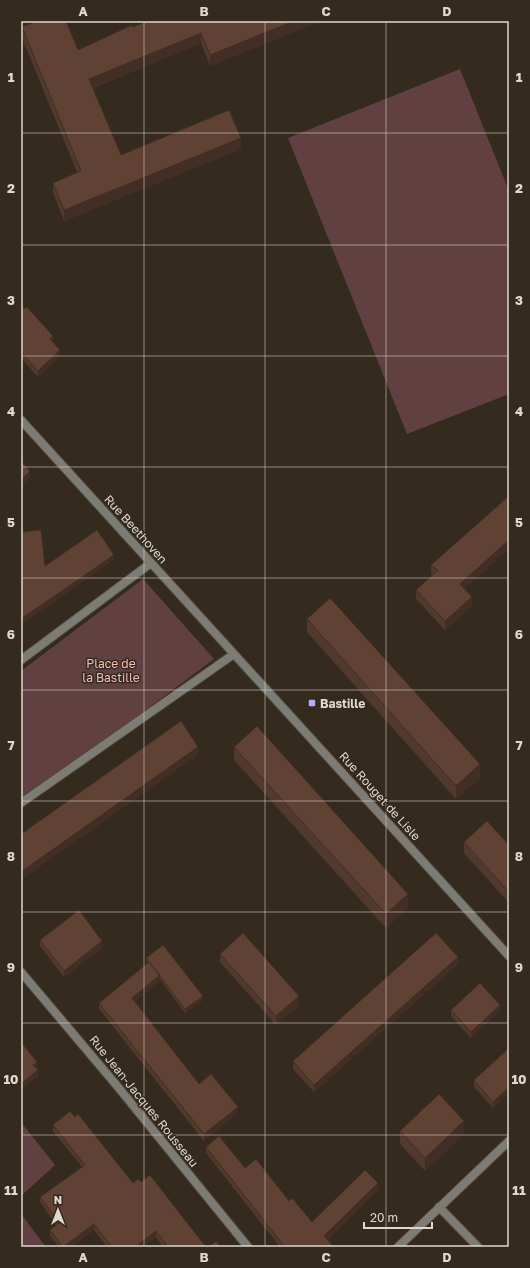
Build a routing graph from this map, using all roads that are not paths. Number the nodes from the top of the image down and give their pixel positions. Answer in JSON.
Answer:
{"nodes":[{"id":1,"x":21,"y":420,"type":"edge"},
{"id":2,"x":151,"y":563,"type":"junction"},
{"id":3,"x":234,"y":654,"type":"junction"},
{"id":4,"x":21,"y":660,"type":"edge"},
{"id":5,"x":21,"y":803,"type":"edge"},
{"id":6,"x":509,"y":956,"type":"edge"},
{"id":7,"x":21,"y":972,"type":"edge"},
{"id":8,"x":509,"y":1141,"type":"edge"},
{"id":9,"x":439,"y":1207,"type":"junction"},
{"id":10,"x":248,"y":1247,"type":"edge"},
{"id":11,"x":398,"y":1247,"type":"edge"},
{"id":12,"x":478,"y":1247,"type":"edge"}],
"edges":[{"from":1,"to":2,"type":"street","name":"Rue Beethoven"},
{"from":2,"to":3,"type":"street","name":"Rue Beethoven"},
{"from":2,"to":4,"type":"street"},
{"from":3,"to":5,"type":"street"},
{"from":3,"to":6,"type":"street","name":"Rue Rouget de Lisle"},
{"from":7,"to":10,"type":"street","name":"Rue Jean-Jacques Rousseau"},
{"from":8,"to":9,"type":"street"},
{"from":9,"to":11,"type":"street"},
{"from":9,"to":12,"type":"street"}]}
